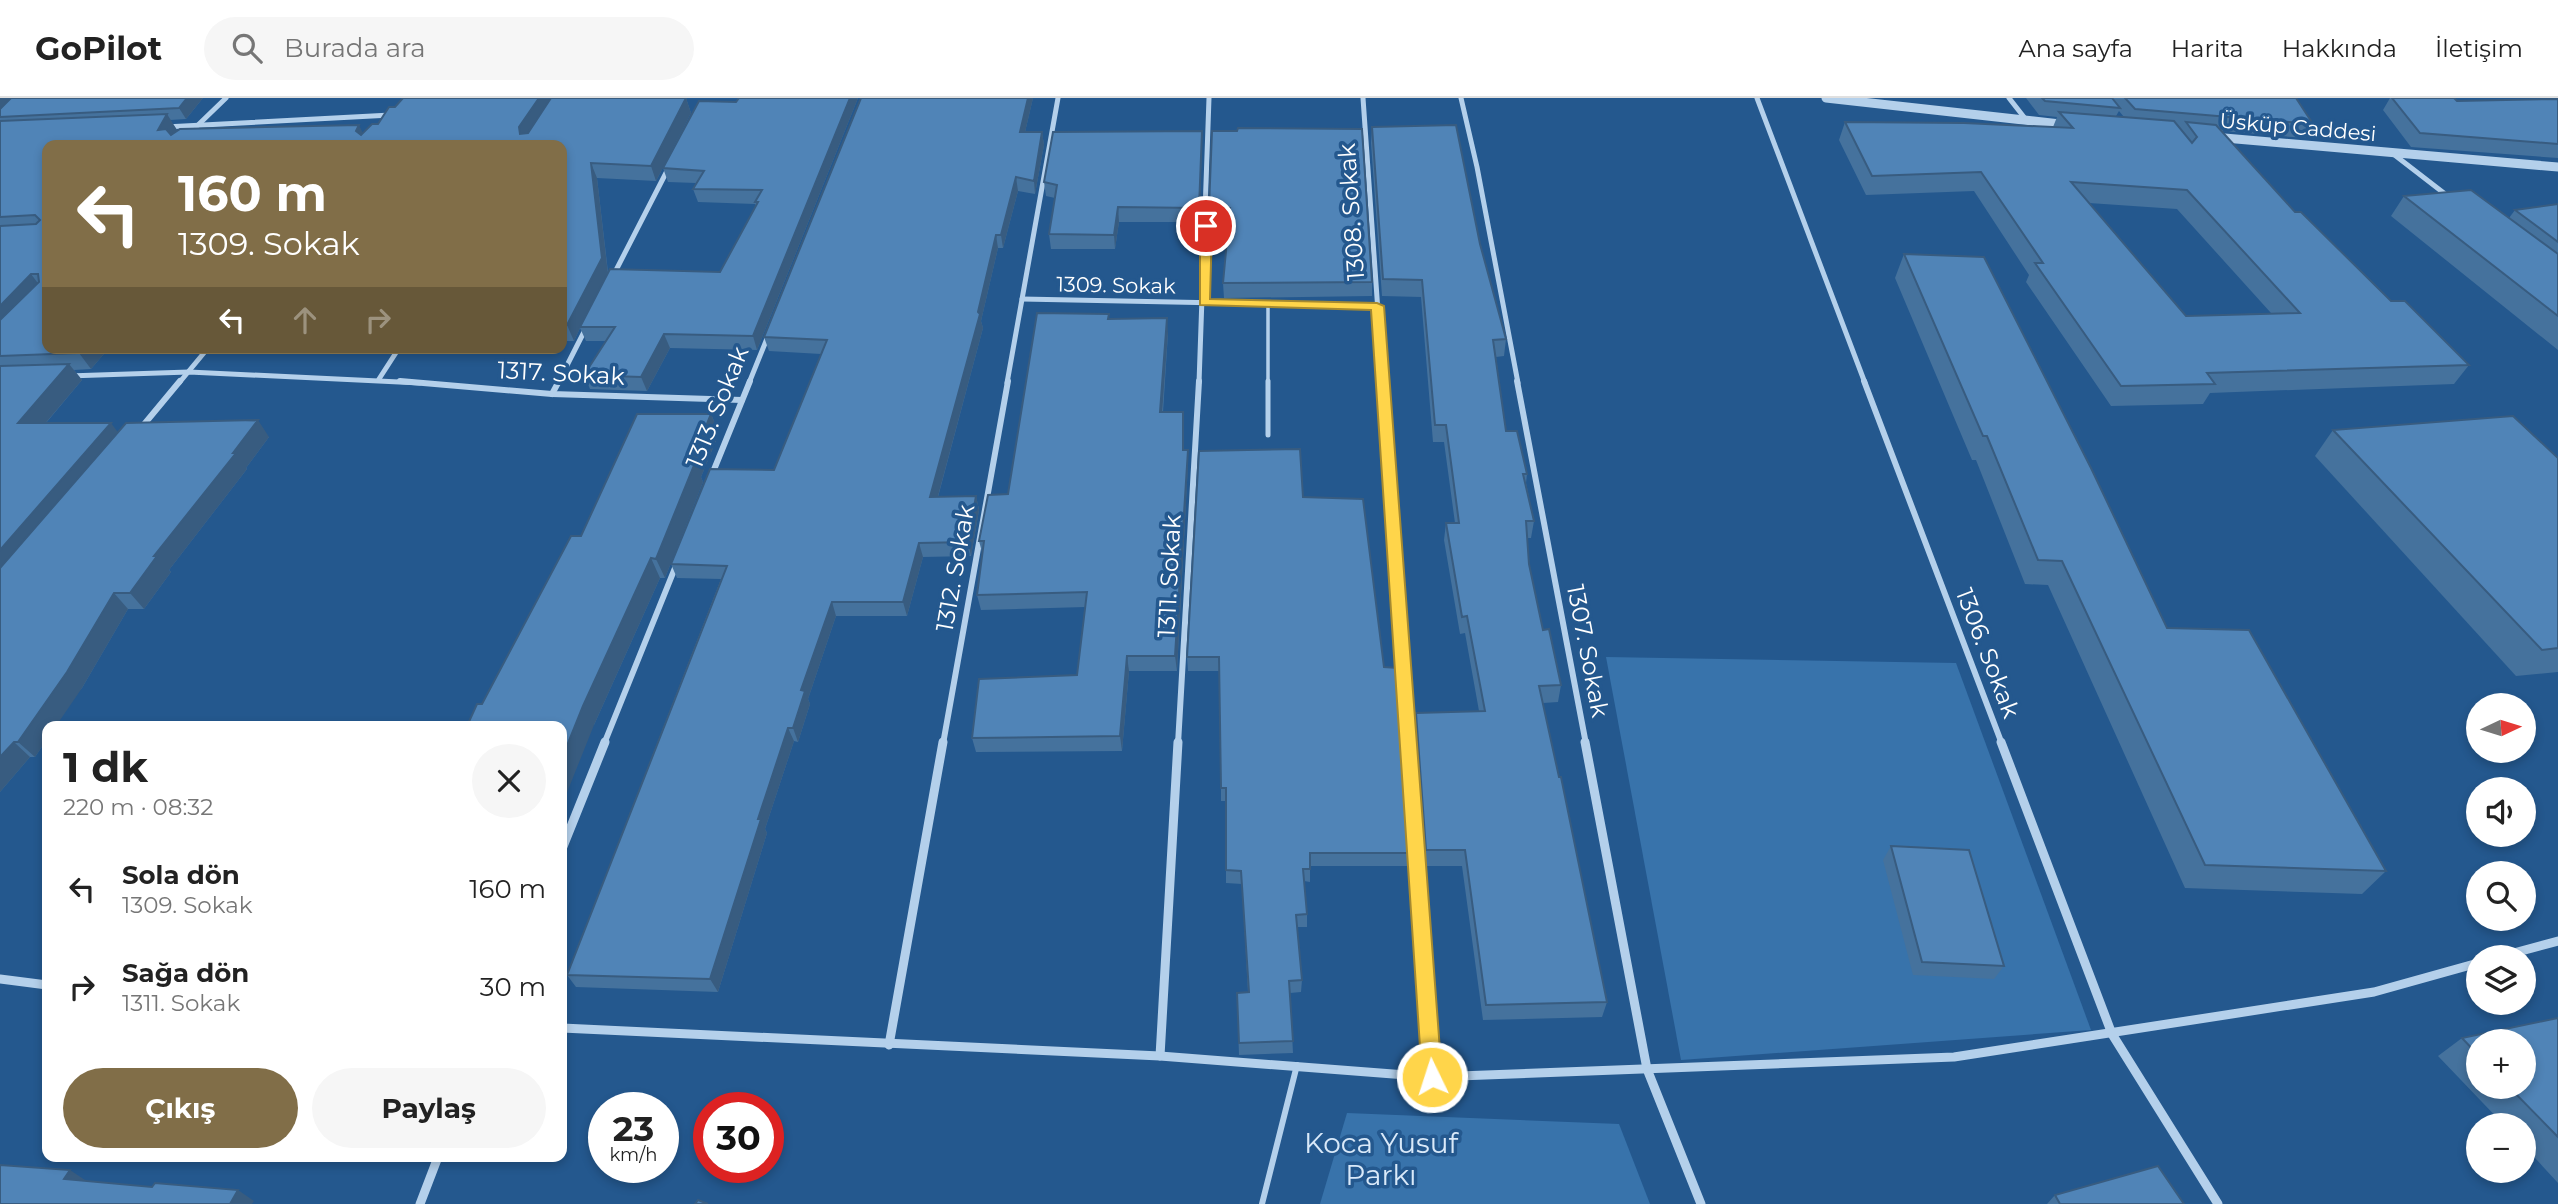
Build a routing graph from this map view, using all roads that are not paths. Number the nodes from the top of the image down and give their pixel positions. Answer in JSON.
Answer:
{"nodes":[{"id":1,"x":226,"y":98,"type":"edge"},
{"id":2,"x":1058,"y":98,"type":"edge"},
{"id":3,"x":1209,"y":98,"type":"edge"},
{"id":4,"x":1363,"y":98,"type":"edge"},
{"id":5,"x":1461,"y":98,"type":"edge"},
{"id":6,"x":1757,"y":98,"type":"edge"},
{"id":7,"x":1826,"y":98,"type":"edge"},
{"id":8,"x":2009,"y":98,"type":"edge"},
{"id":9,"x":1861,"y":100,"type":"edge"},
{"id":10,"x":400,"y":107,"type":"edge"},
{"id":11,"x":393,"y":115,"type":"junction"},
{"id":12,"x":2028,"y":121,"type":"junction"},
{"id":13,"x":198,"y":125,"type":"junction"},
{"id":14,"x":385,"y":125,"type":"edge"},
{"id":15,"x":2078,"y":125,"type":"edge"},
{"id":16,"x":158,"y":127,"type":"edge"},
{"id":17,"x":189,"y":135,"type":"edge"},
{"id":18,"x":2205,"y":136,"type":"edge"},
{"id":19,"x":2391,"y":152,"type":"junction"},
{"id":20,"x":673,"y":160,"type":"edge"},
{"id":21,"x":2558,"y":167,"type":"edge"},
{"id":22,"x":2454,"y":200,"type":"edge"},
{"id":23,"x":609,"y":283,"type":"edge"},
{"id":24,"x":1022,"y":299,"type":"junction"},
{"id":25,"x":1204,"y":303,"type":"junction"},
{"id":26,"x":1268,"y":304,"type":"junction"},
{"id":27,"x":1377,"y":306,"type":"junction"},
{"id":28,"x":590,"y":320,"type":"edge"},
{"id":29,"x":773,"y":325,"type":"edge"},
{"id":30,"x":203,"y":354,"type":"edge"},
{"id":31,"x":395,"y":354,"type":"edge"},
{"id":32,"x":189,"y":372,"type":"junction"},
{"id":33,"x":54,"y":376,"type":"edge"},
{"id":34,"x":379,"y":379,"type":"junction"},
{"id":35,"x":552,"y":394,"type":"junction"},
{"id":36,"x":742,"y":400,"type":"junction"},
{"id":37,"x":135,"y":435,"type":"edge"},
{"id":38,"x":1268,"y":435,"type":"dead end"},
{"id":39,"x":706,"y":490,"type":"edge"},
{"id":40,"x":680,"y":554,"type":"edge"},
{"id":41,"x":567,"y":836,"type":"edge"},
{"id":42,"x":2558,"y":942,"type":"edge"},
{"id":43,"x":2536,"y":948,"type":"edge"},
{"id":44,"x":2466,"y":966,"type":"edge"},
{"id":45,"x":0,"y":979,"type":"edge"},
{"id":46,"x":42,"y":984,"type":"edge"},
{"id":47,"x":567,"y":1028,"type":"edge"},
{"id":48,"x":2112,"y":1034,"type":"junction"},
{"id":49,"x":889,"y":1045,"type":"junction"},
{"id":50,"x":1160,"y":1056,"type":"junction"},
{"id":51,"x":1297,"y":1065,"type":"junction"},
{"id":52,"x":1647,"y":1069,"type":"junction"},
{"id":53,"x":1432,"y":1077,"type":"junction"},
{"id":54,"x":436,"y":1162,"type":"edge"},
{"id":55,"x":419,"y":1204,"type":"edge"},
{"id":56,"x":1262,"y":1204,"type":"edge"},
{"id":57,"x":1701,"y":1204,"type":"edge"},
{"id":58,"x":2218,"y":1204,"type":"edge"}],
"edges":[{"from":1,"to":13,"type":"street"},
{"from":2,"to":24,"type":"street","name":"1312. Sokak"},
{"from":3,"to":25,"type":"street","name":"1311. Sokak"},
{"from":4,"to":27,"type":"street","name":"1308. Sokak"},
{"from":5,"to":52,"type":"street","name":"1307. Sokak"},
{"from":6,"to":48,"type":"street","name":"1306. Sokak"},
{"from":7,"to":9,"type":"street"},
{"from":8,"to":12,"type":"street"},
{"from":9,"to":12,"type":"street"},
{"from":10,"to":11,"type":"street"},
{"from":11,"to":13,"type":"street"},
{"from":11,"to":14,"type":"street"},
{"from":12,"to":15,"type":"street"},
{"from":13,"to":16,"type":"street"},
{"from":13,"to":17,"type":"street"},
{"from":18,"to":19,"type":"street","name":"Üsküp Caddesi"},
{"from":19,"to":21,"type":"street","name":"Üsküp Caddesi"},
{"from":19,"to":22,"type":"street"},
{"from":20,"to":23,"type":"street"},
{"from":24,"to":25,"type":"street","name":"1309. Sokak"},
{"from":24,"to":49,"type":"street","name":"1312. Sokak"},
{"from":25,"to":26,"type":"street","name":"1309. Sokak"},
{"from":25,"to":50,"type":"street","name":"1311. Sokak"},
{"from":26,"to":27,"type":"street","name":"1309. Sokak"},
{"from":26,"to":38,"type":"lane"},
{"from":27,"to":53,"type":"street","name":"1308. Sokak"},
{"from":28,"to":35,"type":"street"},
{"from":29,"to":36,"type":"street","name":"1313. Sokak"},
{"from":30,"to":32,"type":"street"},
{"from":31,"to":34,"type":"street"},
{"from":32,"to":33,"type":"street","name":"1317. Sokak"},
{"from":32,"to":34,"type":"street","name":"1317. Sokak"},
{"from":32,"to":37,"type":"street"},
{"from":34,"to":35,"type":"street","name":"1317. Sokak"},
{"from":35,"to":36,"type":"street","name":"1317. Sokak"},
{"from":36,"to":39,"type":"street","name":"1313. Sokak"},
{"from":40,"to":41,"type":"street"},
{"from":42,"to":43,"type":"street"},
{"from":44,"to":48,"type":"street"},
{"from":45,"to":46,"type":"street"},
{"from":47,"to":49,"type":"street"},
{"from":48,"to":52,"type":"street"},
{"from":48,"to":58,"type":"street","name":"1306. Sokak"},
{"from":49,"to":50,"type":"street"},
{"from":50,"to":51,"type":"street"},
{"from":51,"to":53,"type":"street"},
{"from":51,"to":56,"type":"lane"},
{"from":52,"to":53,"type":"street"},
{"from":52,"to":57,"type":"street","name":"1307. Sokak"},
{"from":54,"to":55,"type":"street"}]}
